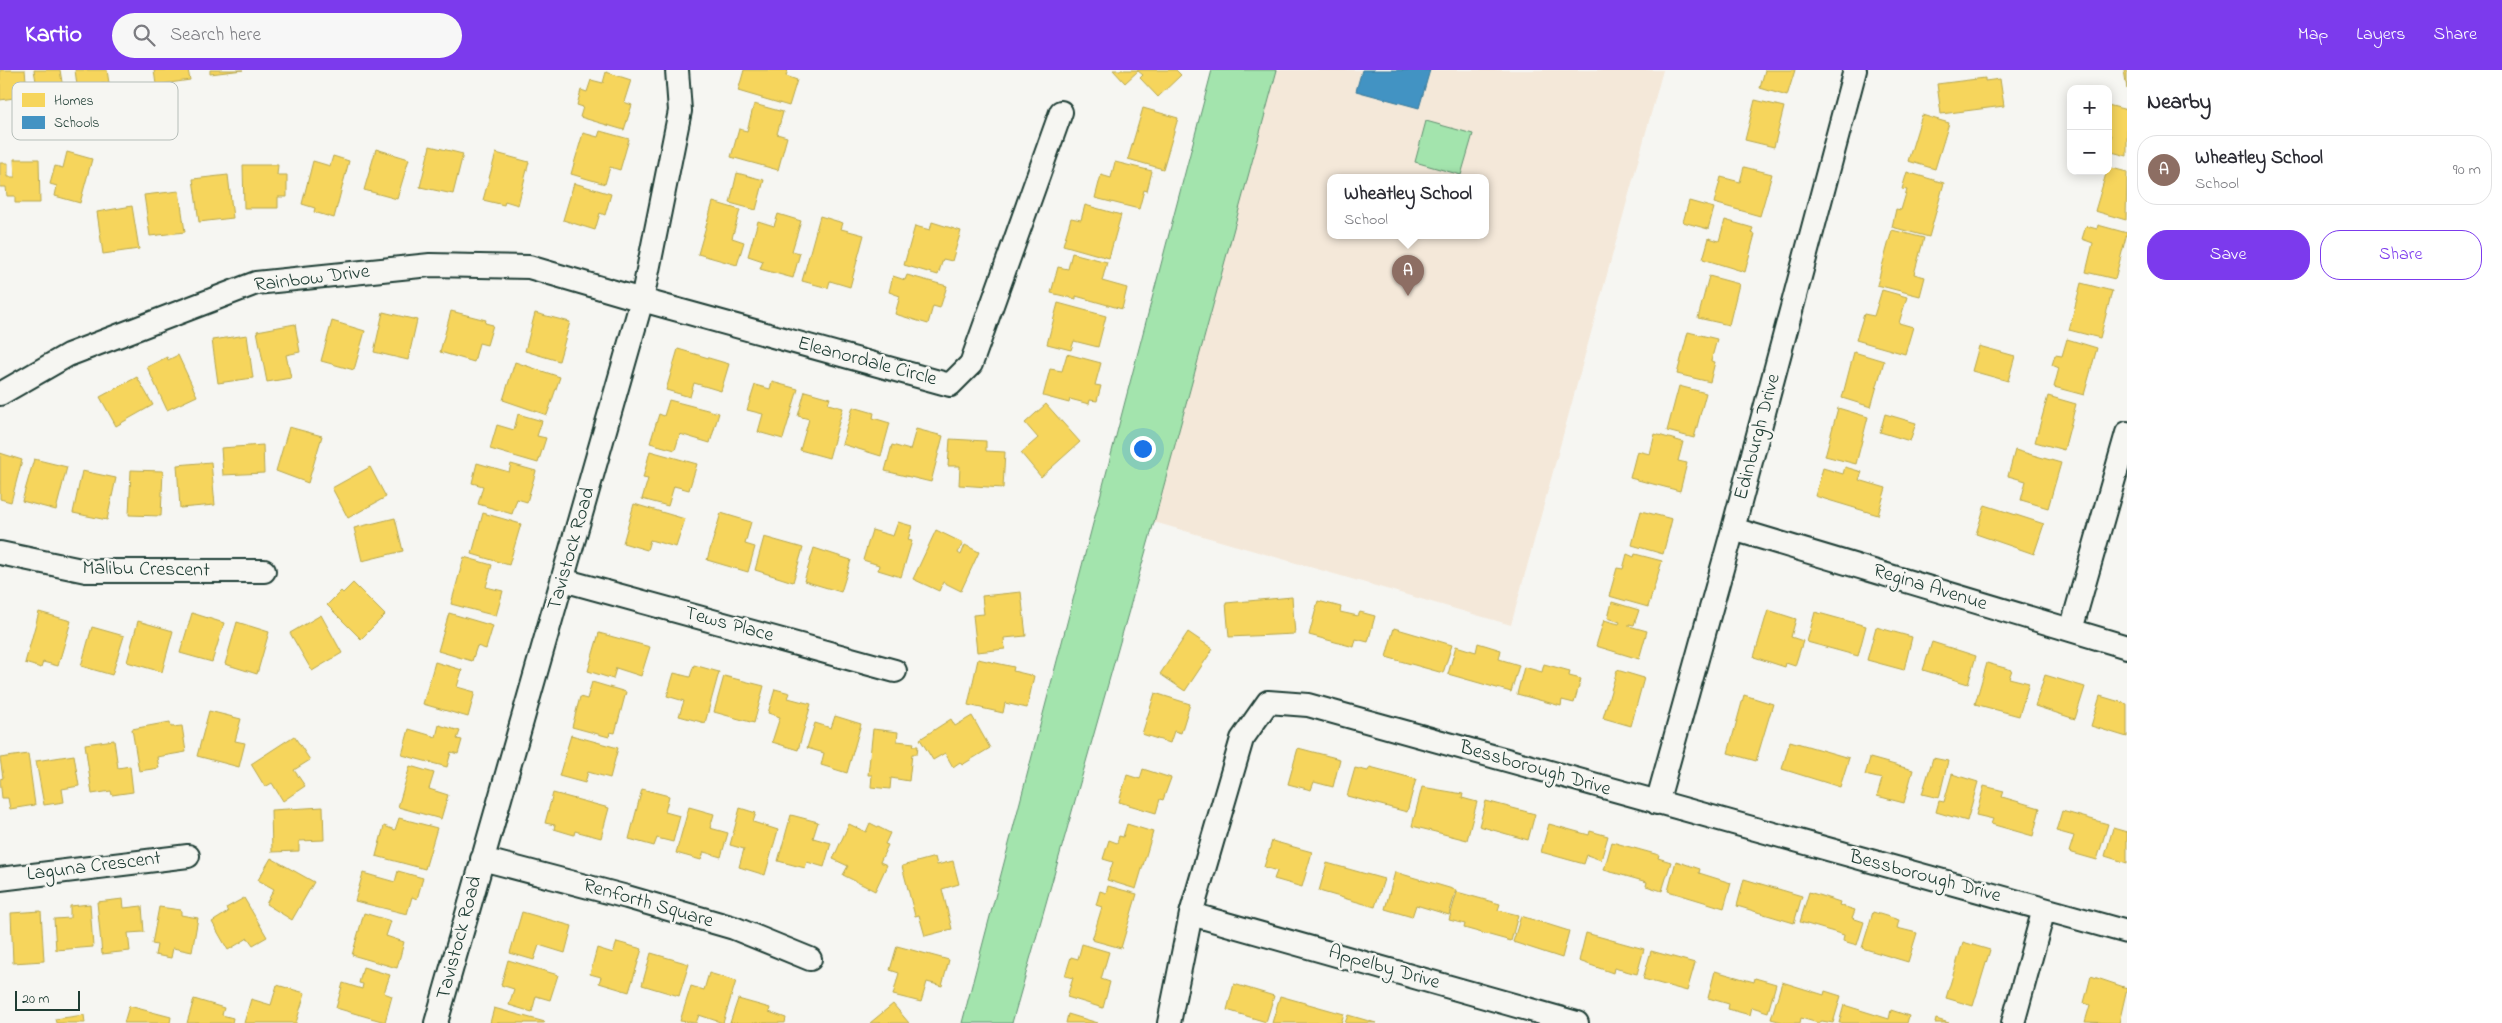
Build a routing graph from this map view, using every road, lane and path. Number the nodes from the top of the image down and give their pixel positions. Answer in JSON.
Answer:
{"nodes":[{"id":1,"x":676,"y":70,"type":"edge"},
{"id":2,"x":1855,"y":70,"type":"edge"},
{"id":3,"x":1060,"y":112,"type":"dead end"},
{"id":4,"x":642,"y":300,"type":"junction"},
{"id":5,"x":0,"y":394,"type":"edge"},
{"id":6,"x":2127,"y":433,"type":"edge"},
{"id":7,"x":1733,"y":529,"type":"junction"},
{"id":8,"x":0,"y":553,"type":"edge"},
{"id":9,"x":264,"y":571,"type":"dead end"},
{"id":10,"x":563,"y":580,"type":"junction"},
{"id":11,"x":2071,"y":630,"type":"junction"},
{"id":12,"x":2127,"y":647,"type":"edge"},
{"id":13,"x":895,"y":671,"type":"dead end"},
{"id":14,"x":1657,"y":803,"type":"junction"},
{"id":15,"x":188,"y":856,"type":"dead end"},
{"id":16,"x":482,"y":859,"type":"junction"},
{"id":17,"x":0,"y":879,"type":"edge"},
{"id":18,"x":2044,"y":909,"type":"junction"},
{"id":19,"x":1191,"y":914,"type":"junction"},
{"id":20,"x":2127,"y":932,"type":"edge"},
{"id":21,"x":810,"y":959,"type":"dead end"},
{"id":22,"x":436,"y":1023,"type":"edge"},
{"id":23,"x":1169,"y":1023,"type":"edge"},
{"id":24,"x":1577,"y":1023,"type":"edge"},
{"id":25,"x":2013,"y":1023,"type":"edge"}],
"edges":[{"from":1,"to":4,"type":"street","name":"Tavistock Road"},
{"from":2,"to":7,"type":"street","name":"Edinburgh Drive"},
{"from":3,"to":4,"type":"street","name":"Eleanordale Circle"},
{"from":4,"to":5,"type":"street","name":"Rainbow Drive"},
{"from":4,"to":10,"type":"street","name":"Tavistock Road"},
{"from":6,"to":11,"type":"street"},
{"from":7,"to":11,"type":"street","name":"Regina Avenue"},
{"from":7,"to":14,"type":"street","name":"Edinburgh Drive"},
{"from":8,"to":9,"type":"street","name":"Malibu Crescent"},
{"from":10,"to":13,"type":"street","name":"Tews Place"},
{"from":10,"to":16,"type":"street","name":"Tavistock Road"},
{"from":11,"to":12,"type":"street","name":"Regina Avenue"},
{"from":14,"to":18,"type":"street","name":"Bessborough Drive"},
{"from":14,"to":19,"type":"street","name":"Bessborough Drive"},
{"from":15,"to":17,"type":"street","name":"Laguna Crescent"},
{"from":16,"to":21,"type":"street","name":"Renforth Square"},
{"from":16,"to":22,"type":"street","name":"Tavistock Road"},
{"from":18,"to":20,"type":"street","name":"Bessborough Drive"},
{"from":18,"to":25,"type":"street"},
{"from":19,"to":23,"type":"street","name":"Bessborough Drive"},
{"from":19,"to":24,"type":"street","name":"Appelby Drive"}]}
